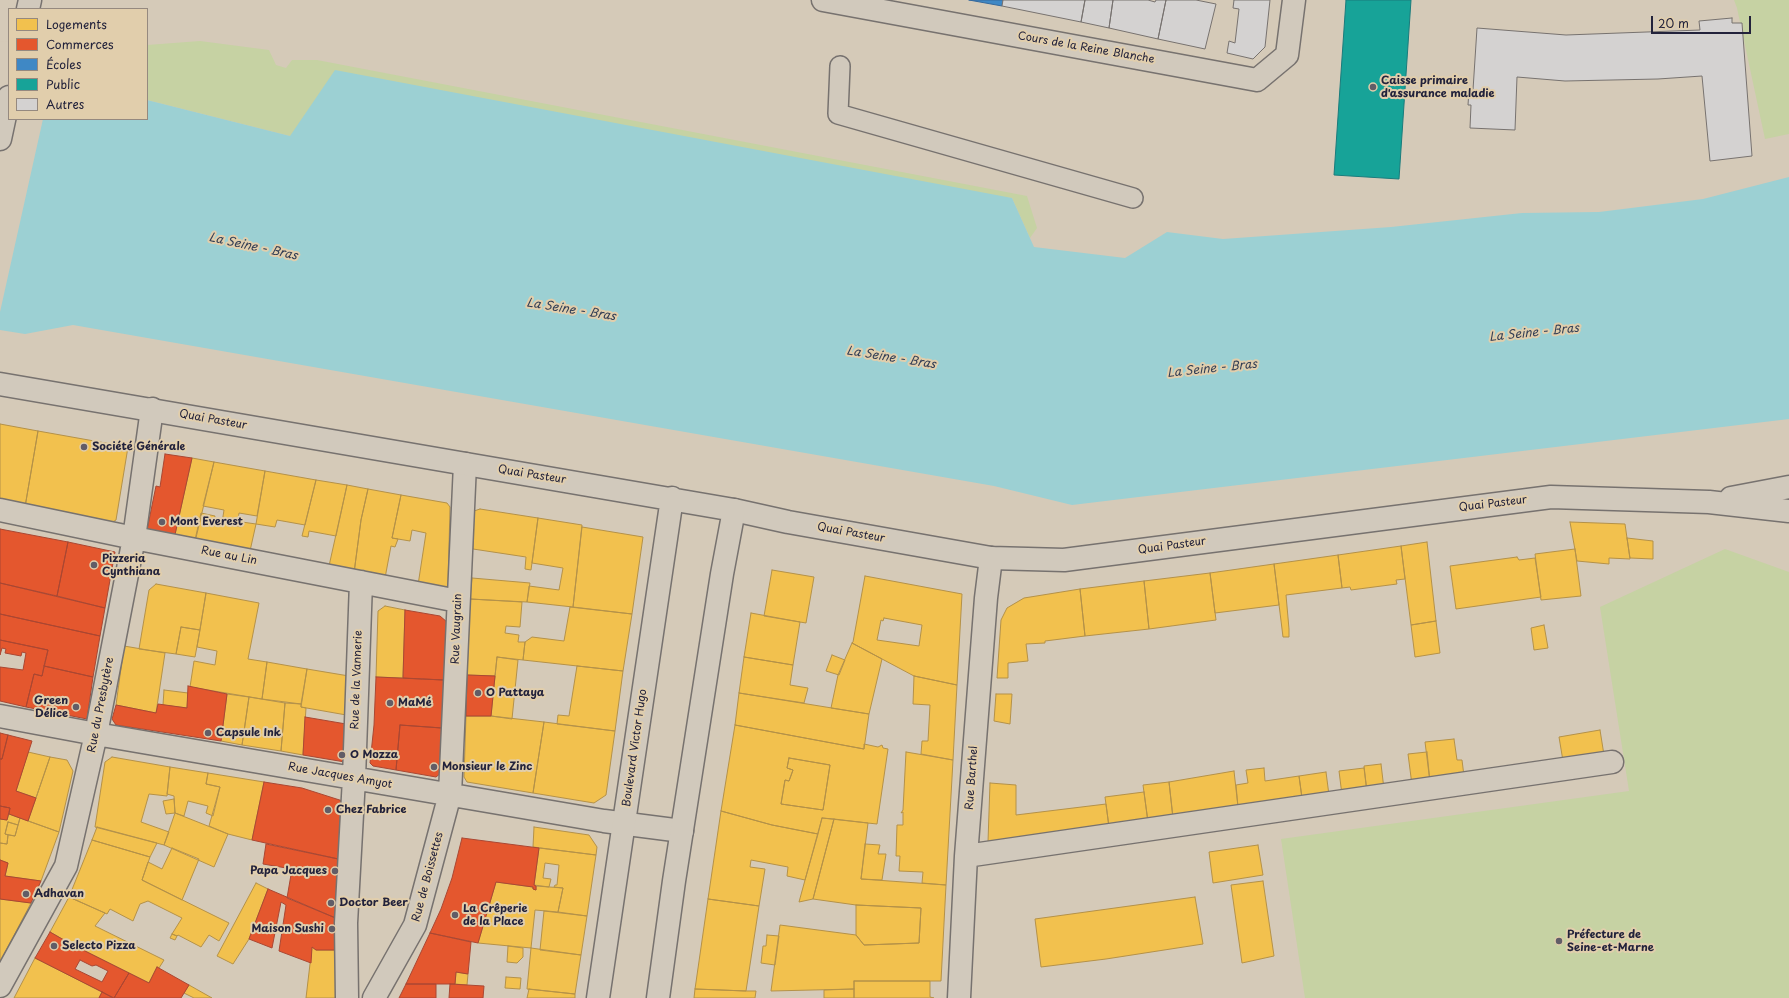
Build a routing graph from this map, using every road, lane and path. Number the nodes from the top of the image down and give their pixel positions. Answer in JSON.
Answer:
{"nodes":[{"id":1,"x":823,"y":0,"type":"edge"},
{"id":2,"x":1294,"y":0,"type":"edge"},
{"id":3,"x":840,"y":66,"type":"dead end"},
{"id":4,"x":8,"y":102,"type":"edge"},
{"id":5,"x":0,"y":139,"type":"edge"},
{"id":6,"x":1133,"y":198,"type":"dead end"},
{"id":7,"x":0,"y":384,"type":"edge"},
{"id":8,"x":152,"y":409,"type":"junction"},
{"id":9,"x":465,"y":464,"type":"junction"},
{"id":10,"x":1789,"y":487,"type":"edge"},
{"id":11,"x":672,"y":498,"type":"junction"},
{"id":12,"x":1709,"y":502,"type":"junction"},
{"id":13,"x":0,"y":510,"type":"edge"},
{"id":14,"x":734,"y":510,"type":"junction"},
{"id":15,"x":1789,"y":511,"type":"edge"},
{"id":16,"x":134,"y":538,"type":"junction"},
{"id":17,"x":991,"y":558,"type":"junction"},
{"id":18,"x":361,"y":582,"type":"junction"},
{"id":19,"x":458,"y":601,"type":"junction"},
{"id":20,"x":0,"y":716,"type":"edge"},
{"id":21,"x":96,"y":734,"type":"junction"},
{"id":22,"x":1612,"y":762,"type":"dead end"},
{"id":23,"x":354,"y":778,"type":"junction"},
{"id":24,"x":450,"y":794,"type":"junction"},
{"id":25,"x":624,"y":823,"type":"junction"},
{"id":26,"x":682,"y":831,"type":"junction"},
{"id":27,"x":966,"y":856,"type":"junction"},
{"id":28,"x":0,"y":986,"type":"edge"},
{"id":29,"x":347,"y":998,"type":"edge"},
{"id":30,"x":374,"y":998,"type":"edge"},
{"id":31,"x":598,"y":998,"type":"edge"},
{"id":32,"x":658,"y":998,"type":"edge"},
{"id":33,"x":959,"y":998,"type":"edge"}],
"edges":[{"from":1,"to":2,"type":"street","name":"Cours de la Reine Blanche"},
{"from":3,"to":6,"type":"lane"},
{"from":4,"to":5,"type":"street"},
{"from":7,"to":8,"type":"street","name":"Quai Pasteur"},
{"from":8,"to":9,"type":"street","name":"Quai Pasteur"},
{"from":8,"to":16,"type":"street","name":"Rue du Presbytère"},
{"from":9,"to":11,"type":"street","name":"Quai Pasteur"},
{"from":9,"to":19,"type":"street","name":"Rue Vaugrain"},
{"from":10,"to":12,"type":"street"},
{"from":11,"to":14,"type":"street","name":"Quai Pasteur"},
{"from":11,"to":25,"type":"street","name":"Boulevard Victor Hugo"},
{"from":12,"to":15,"type":"street"},
{"from":12,"to":17,"type":"street","name":"Quai Pasteur"},
{"from":13,"to":16,"type":"street","name":"Rue au Lin"},
{"from":14,"to":17,"type":"street","name":"Quai Pasteur"},
{"from":14,"to":26,"type":"street"},
{"from":16,"to":18,"type":"street","name":"Rue au Lin"},
{"from":16,"to":21,"type":"street","name":"Rue du Presbytère"},
{"from":17,"to":27,"type":"street","name":"Rue Barthel"},
{"from":18,"to":19,"type":"street","name":"Rue au Lin"},
{"from":18,"to":23,"type":"street","name":"Rue de la Vannerie"},
{"from":19,"to":24,"type":"street","name":"Rue Vaugrain"},
{"from":20,"to":21,"type":"street","name":"Rue Jacques Amyot"},
{"from":21,"to":23,"type":"street","name":"Rue Jacques Amyot"},
{"from":21,"to":28,"type":"street","name":"Rue du Presbytère"},
{"from":22,"to":27,"type":"street"},
{"from":23,"to":24,"type":"street","name":"Rue Jacques Amyot"},
{"from":23,"to":29,"type":"street","name":"Rue de la Vannerie"},
{"from":24,"to":25,"type":"street","name":"Rue Jacques Amyot"},
{"from":24,"to":30,"type":"street","name":"Rue de Boissettes"},
{"from":25,"to":26,"type":"street","name":"Rue Jacques Amyot"},
{"from":25,"to":31,"type":"street","name":"Boulevard Victor Hugo"},
{"from":26,"to":32,"type":"street"},
{"from":27,"to":33,"type":"street","name":"Rue Barthel"}]}
